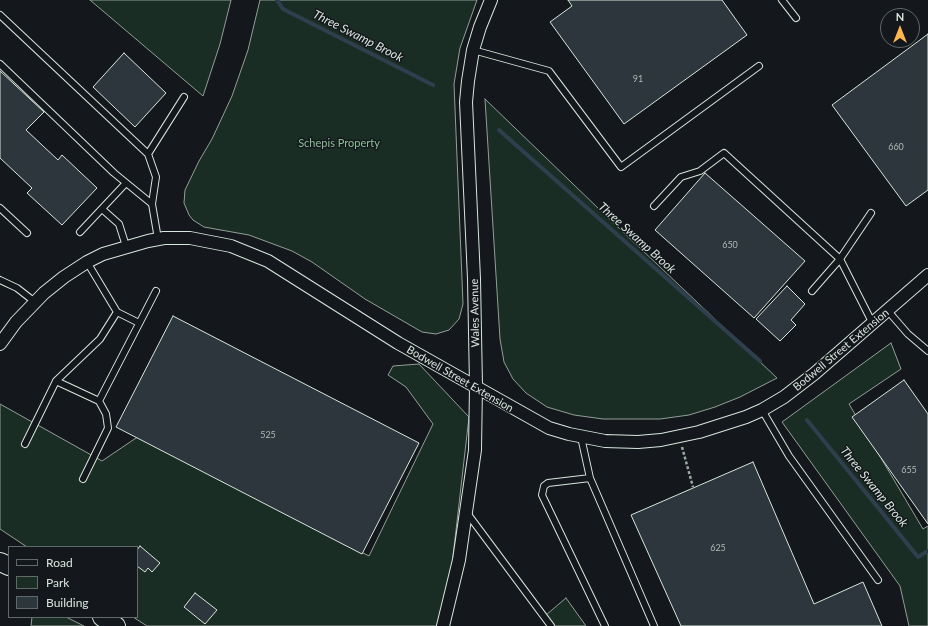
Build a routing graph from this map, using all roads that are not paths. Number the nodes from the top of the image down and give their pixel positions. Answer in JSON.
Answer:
{"nodes":[{"id":1,"x":491,"y":0,"type":"edge"},
{"id":2,"x":782,"y":0,"type":"edge"},
{"id":3,"x":0,"y":15,"type":"edge"},
{"id":4,"x":796,"y":18,"type":"dead end"},
{"id":5,"x":473,"y":50,"type":"junction"},
{"id":6,"x":0,"y":64,"type":"edge"},
{"id":7,"x":759,"y":66,"type":"dead end"},
{"id":8,"x":184,"y":97,"type":"dead end"},
{"id":9,"x":148,"y":154,"type":"junction"},
{"id":10,"x":126,"y":183,"type":"junction"},
{"id":11,"x":152,"y":204,"type":"junction"},
{"id":12,"x":654,"y":206,"type":"dead end"},
{"id":13,"x":0,"y":208,"type":"edge"},
{"id":14,"x":102,"y":209,"type":"junction"},
{"id":15,"x":871,"y":213,"type":"dead end"},
{"id":16,"x":80,"y":232,"type":"dead end"},
{"id":17,"x":27,"y":233,"type":"dead end"},
{"id":18,"x":158,"y":239,"type":"junction"},
{"id":19,"x":126,"y":246,"type":"junction"},
{"id":20,"x":840,"y":259,"type":"junction"},
{"id":21,"x":87,"y":262,"type":"junction"},
{"id":22,"x":928,"y":275,"type":"edge"},
{"id":23,"x":0,"y":280,"type":"edge"},
{"id":24,"x":812,"y":291,"type":"dead end"},
{"id":25,"x":156,"y":292,"type":"dead end"},
{"id":26,"x":35,"y":302,"type":"junction"},
{"id":27,"x":888,"y":311,"type":"junction"},
{"id":28,"x":117,"y":312,"type":"junction"},
{"id":29,"x":139,"y":323,"type":"junction"},
{"id":30,"x":873,"y":324,"type":"junction"},
{"id":31,"x":0,"y":344,"type":"edge"},
{"id":32,"x":928,"y":351,"type":"edge"},
{"id":33,"x":56,"y":380,"type":"junction"},
{"id":34,"x":476,"y":386,"type":"junction"},
{"id":35,"x":99,"y":401,"type":"junction"},
{"id":36,"x":762,"y":410,"type":"junction"},
{"id":37,"x":581,"y":437,"type":"junction"},
{"id":38,"x":24,"y":444,"type":"dead end"},
{"id":39,"x":590,"y":478,"type":"junction"},
{"id":40,"x":84,"y":479,"type":"dead end"},
{"id":41,"x":467,"y":513,"type":"junction"},
{"id":42,"x":878,"y":580,"type":"dead end"},
{"id":43,"x":104,"y":618,"type":"edge"},
{"id":44,"x":116,"y":626,"type":"edge"},
{"id":45,"x":443,"y":626,"type":"edge"},
{"id":46,"x":551,"y":626,"type":"edge"},
{"id":47,"x":605,"y":626,"type":"edge"},
{"id":48,"x":654,"y":626,"type":"edge"}],
"edges":[{"from":1,"to":5,"type":"street","name":"Wales Avenue"},
{"from":2,"to":4,"type":"lane"},
{"from":3,"to":9,"type":"lane"},
{"from":5,"to":7,"type":"lane"},
{"from":5,"to":34,"type":"street","name":"Wales Avenue"},
{"from":6,"to":10,"type":"lane"},
{"from":8,"to":9,"type":"lane"},
{"from":9,"to":11,"type":"lane"},
{"from":10,"to":11,"type":"lane"},
{"from":10,"to":14,"type":"lane"},
{"from":11,"to":18,"type":"lane"},
{"from":12,"to":20,"type":"lane"},
{"from":13,"to":17,"type":"lane"},
{"from":14,"to":16,"type":"lane"},
{"from":14,"to":19,"type":"lane"},
{"from":15,"to":20,"type":"lane"},
{"from":18,"to":19,"type":"street","name":"Bodwell Street Extension"},
{"from":18,"to":34,"type":"street","name":"Bodwell Street Extension"},
{"from":19,"to":21,"type":"street","name":"Bodwell Street Extension"},
{"from":20,"to":24,"type":"lane"},
{"from":20,"to":30,"type":"lane"},
{"from":21,"to":26,"type":"street","name":"Bodwell Street Extension"},
{"from":21,"to":28,"type":"lane"},
{"from":22,"to":27,"type":"street","name":"Bodwell Street Extension"},
{"from":23,"to":26,"type":"lane"},
{"from":25,"to":29,"type":"lane"},
{"from":26,"to":31,"type":"street","name":"Bodwell Street Extension"},
{"from":27,"to":30,"type":"street","name":"Bodwell Street Extension"},
{"from":27,"to":32,"type":"lane"},
{"from":28,"to":29,"type":"lane"},
{"from":28,"to":33,"type":"lane"},
{"from":29,"to":35,"type":"lane"},
{"from":30,"to":36,"type":"street","name":"Bodwell Street Extension"},
{"from":33,"to":35,"type":"lane"},
{"from":33,"to":38,"type":"lane"},
{"from":34,"to":37,"type":"street","name":"Bodwell Street Extension"},
{"from":34,"to":41,"type":"street","name":"Wales Avenue"},
{"from":35,"to":40,"type":"lane"},
{"from":36,"to":37,"type":"street","name":"Bodwell Street Extension"},
{"from":36,"to":42,"type":"lane"},
{"from":37,"to":39,"type":"lane"},
{"from":39,"to":47,"type":"lane"},
{"from":39,"to":48,"type":"lane"},
{"from":41,"to":45,"type":"street","name":"Wales Avenue"},
{"from":41,"to":46,"type":"lane"},
{"from":43,"to":44,"type":"main road"}]}
